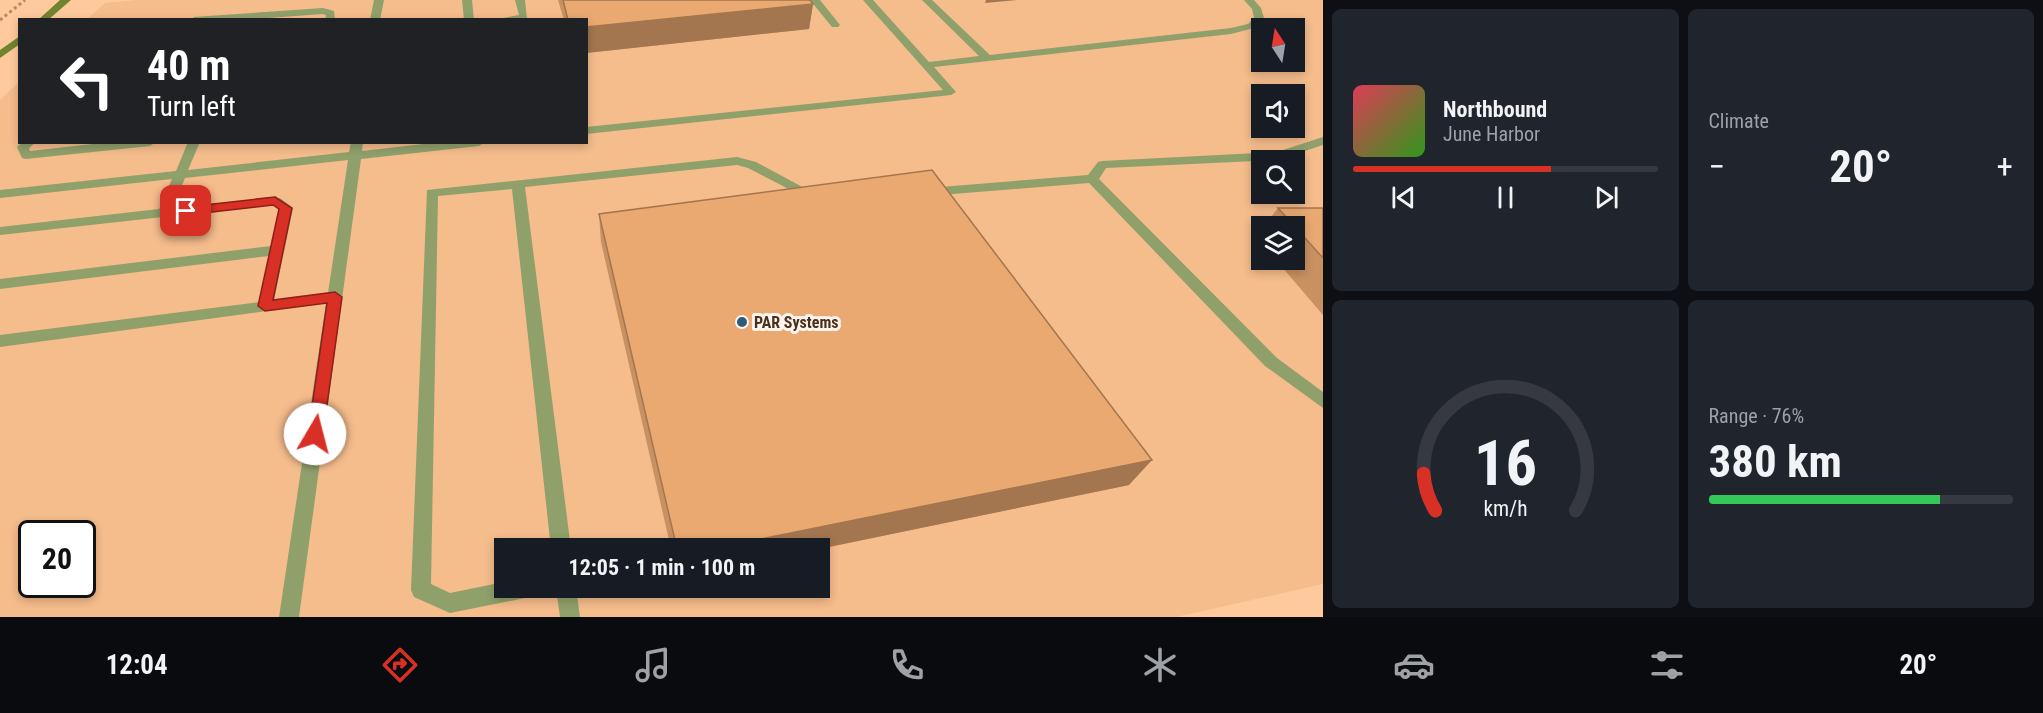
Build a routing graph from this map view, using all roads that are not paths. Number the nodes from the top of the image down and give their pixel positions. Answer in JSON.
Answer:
{"nodes":[{"id":1,"x":66,"y":0,"type":"edge"},
{"id":2,"x":379,"y":0,"type":"edge"},
{"id":3,"x":467,"y":0,"type":"edge"},
{"id":4,"x":520,"y":0,"type":"edge"},
{"id":5,"x":815,"y":0,"type":"edge"},
{"id":6,"x":868,"y":0,"type":"edge"},
{"id":7,"x":927,"y":0,"type":"edge"},
{"id":8,"x":1249,"y":0,"type":"edge"},
{"id":9,"x":44,"y":18,"type":"edge"},
{"id":10,"x":223,"y":18,"type":"edge"},
{"id":11,"x":330,"y":18,"type":"edge"},
{"id":12,"x":375,"y":18,"type":"edge"},
{"id":13,"x":469,"y":18,"type":"edge"},
{"id":14,"x":524,"y":18,"type":"edge"},
{"id":15,"x":835,"y":26,"type":"dead end"},
{"id":16,"x":18,"y":41,"type":"edge"},
{"id":17,"x":0,"y":55,"type":"edge"},
{"id":18,"x":987,"y":58,"type":"junction"},
{"id":19,"x":927,"y":65,"type":"junction"},
{"id":20,"x":588,"y":131,"type":"edge"},
{"id":21,"x":1323,"y":141,"type":"edge"},
{"id":22,"x":27,"y":144,"type":"edge"},
{"id":23,"x":131,"y":144,"type":"edge"},
{"id":24,"x":193,"y":144,"type":"edge"},
{"id":25,"x":444,"y":144,"type":"edge"},
{"id":26,"x":356,"y":149,"type":"edge"},
{"id":27,"x":181,"y":175,"type":"junction"},
{"id":28,"x":1092,"y":179,"type":"junction"},
{"id":29,"x":518,"y":184,"type":"junction"},
{"id":30,"x":0,"y":194,"type":"edge"},
{"id":31,"x":915,"y":194,"type":"edge"},
{"id":32,"x":834,"y":200,"type":"edge"},
{"id":33,"x":164,"y":213,"type":"junction"},
{"id":34,"x":0,"y":231,"type":"edge"},
{"id":35,"x":277,"y":250,"type":"junction"},
{"id":36,"x":0,"y":284,"type":"edge"},
{"id":37,"x":335,"y":297,"type":"junction"},
{"id":38,"x":265,"y":306,"type":"junction"},
{"id":39,"x":0,"y":341,"type":"edge"},
{"id":40,"x":1323,"y":401,"type":"edge"},
{"id":41,"x":560,"y":538,"type":"edge"},
{"id":42,"x":494,"y":594,"type":"edge"},
{"id":43,"x":567,"y":598,"type":"edge"},
{"id":44,"x":289,"y":617,"type":"edge"},
{"id":45,"x":570,"y":617,"type":"edge"}],
"edges":[{"from":1,"to":9,"type":"street"},
{"from":2,"to":12,"type":"lane"},
{"from":3,"to":13,"type":"lane"},
{"from":4,"to":14,"type":"lane"},
{"from":5,"to":15,"type":"lane"},
{"from":6,"to":19,"type":"lane"},
{"from":7,"to":18,"type":"lane"},
{"from":8,"to":18,"type":"lane"},
{"from":10,"to":11,"type":"lane"},
{"from":16,"to":17,"type":"street"},
{"from":18,"to":19,"type":"lane"},
{"from":19,"to":20,"type":"lane"},
{"from":21,"to":28,"type":"lane"},
{"from":22,"to":23,"type":"lane"},
{"from":24,"to":27,"type":"lane"},
{"from":25,"to":26,"type":"lane"},
{"from":26,"to":27,"type":"lane"},
{"from":26,"to":37,"type":"lane"},
{"from":27,"to":30,"type":"lane"},
{"from":27,"to":33,"type":"lane"},
{"from":28,"to":31,"type":"lane"},
{"from":28,"to":40,"type":"lane"},
{"from":29,"to":32,"type":"lane"},
{"from":29,"to":41,"type":"lane"},
{"from":29,"to":42,"type":"lane"},
{"from":33,"to":34,"type":"lane"},
{"from":33,"to":35,"type":"lane"},
{"from":35,"to":36,"type":"lane"},
{"from":35,"to":38,"type":"lane"},
{"from":37,"to":38,"type":"lane"},
{"from":37,"to":44,"type":"lane"},
{"from":38,"to":39,"type":"lane"},
{"from":43,"to":45,"type":"lane"}]}
